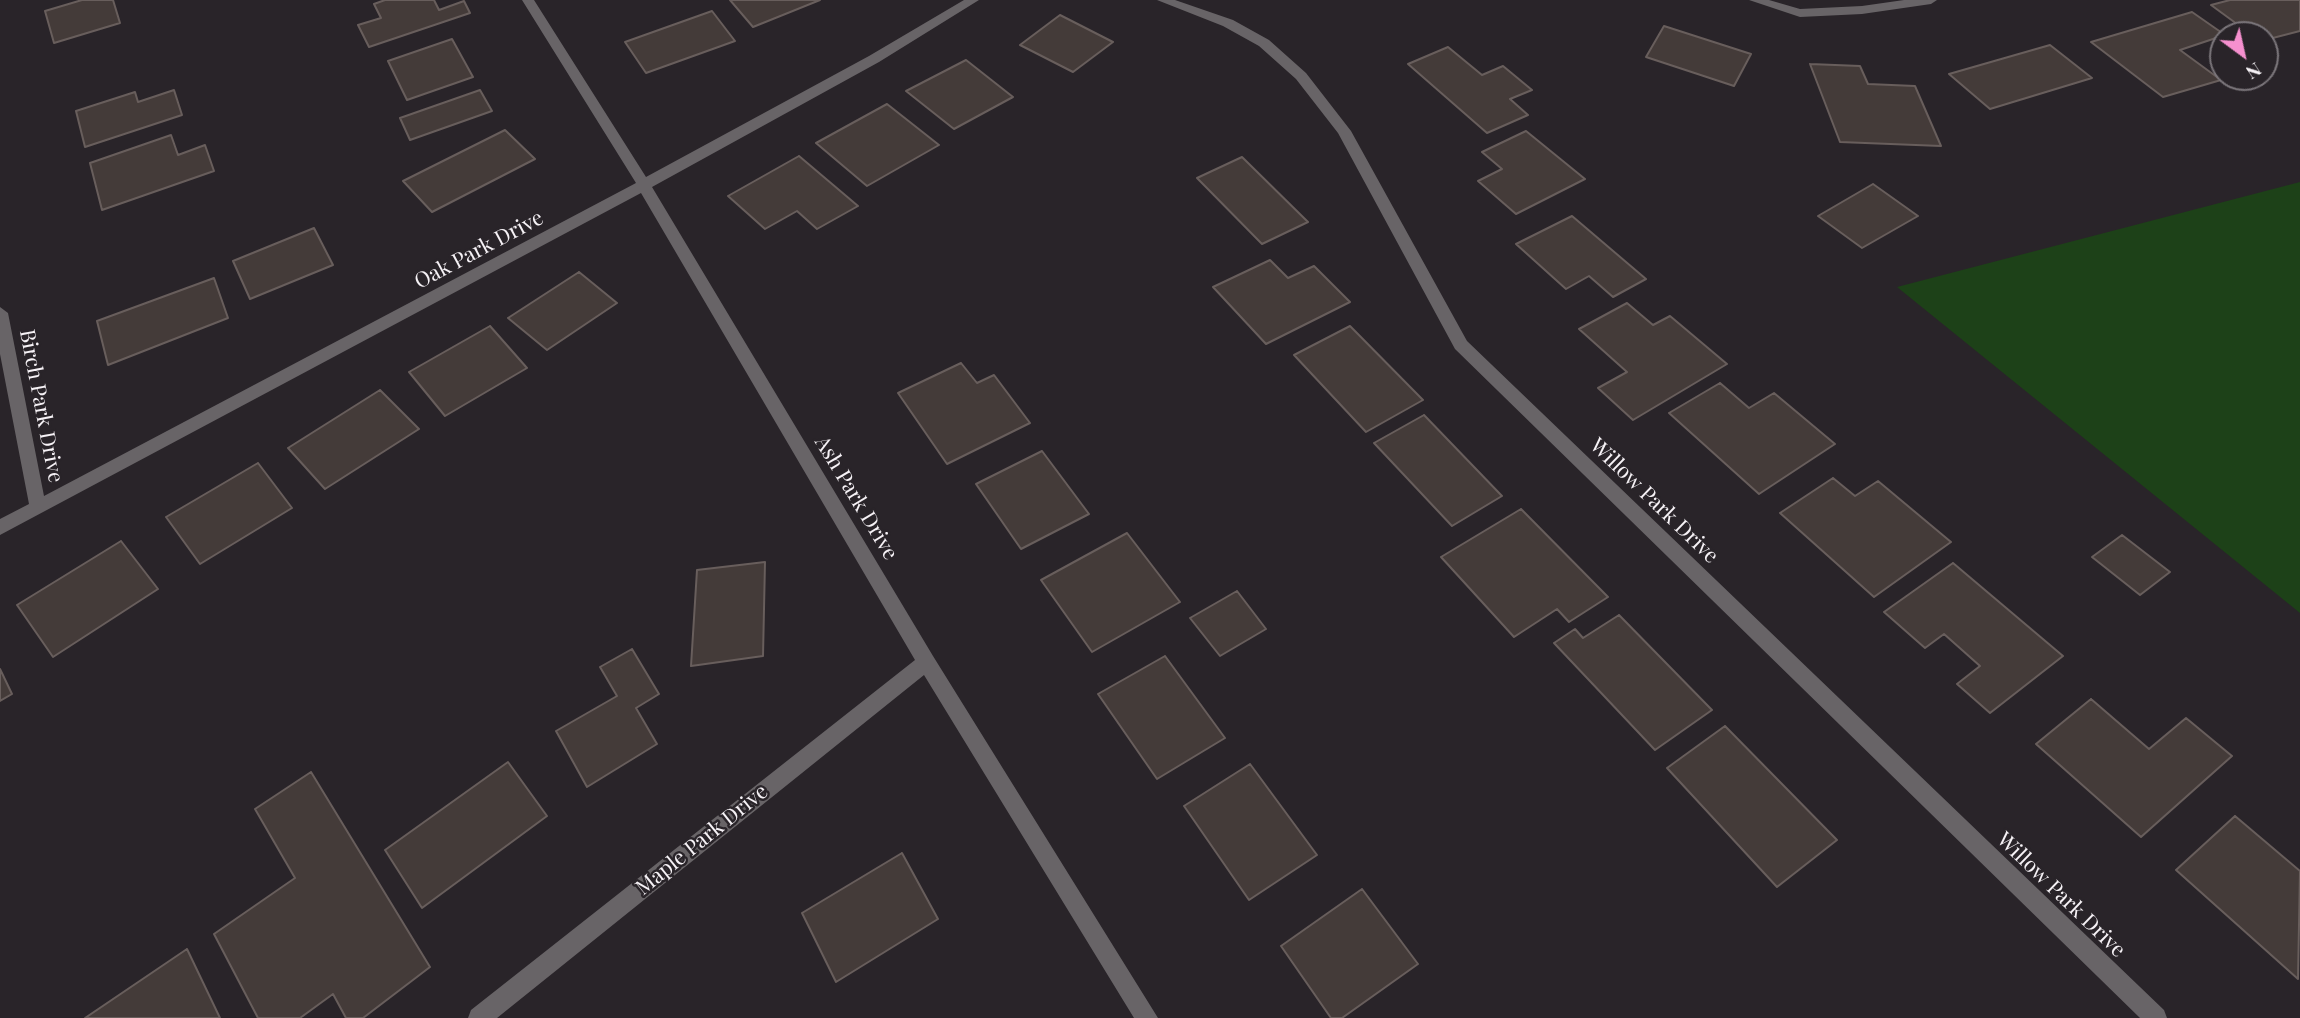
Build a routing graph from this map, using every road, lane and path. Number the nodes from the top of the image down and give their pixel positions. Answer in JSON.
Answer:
{"nodes":[{"id":1,"x":528,"y":0,"type":"edge"},
{"id":2,"x":973,"y":0,"type":"edge"},
{"id":3,"x":1163,"y":0,"type":"edge"},
{"id":4,"x":1755,"y":0,"type":"edge"},
{"id":5,"x":1931,"y":0,"type":"edge"},
{"id":6,"x":644,"y":186,"type":"junction"},
{"id":7,"x":0,"y":313,"type":"edge"},
{"id":8,"x":38,"y":508,"type":"junction"},
{"id":9,"x":0,"y":528,"type":"edge"},
{"id":10,"x":926,"y":662,"type":"junction"},
{"id":11,"x":479,"y":1018,"type":"edge"},
{"id":12,"x":1147,"y":1018,"type":"edge"},
{"id":13,"x":2156,"y":1018,"type":"edge"}],
"edges":[{"from":1,"to":6,"type":"street","name":"Ash Park Drive"},
{"from":2,"to":6,"type":"street","name":"Oak Park Drive"},
{"from":3,"to":13,"type":"street","name":"Willow Park Drive"},
{"from":4,"to":5,"type":"street"},
{"from":6,"to":8,"type":"street","name":"Oak Park Drive"},
{"from":6,"to":10,"type":"street","name":"Ash Park Drive"},
{"from":7,"to":8,"type":"street","name":"Birch Park Drive"},
{"from":8,"to":9,"type":"street","name":"Oak Park Drive"},
{"from":10,"to":11,"type":"street","name":"Maple Park Drive"},
{"from":10,"to":12,"type":"street","name":"Ash Park Drive"}]}
